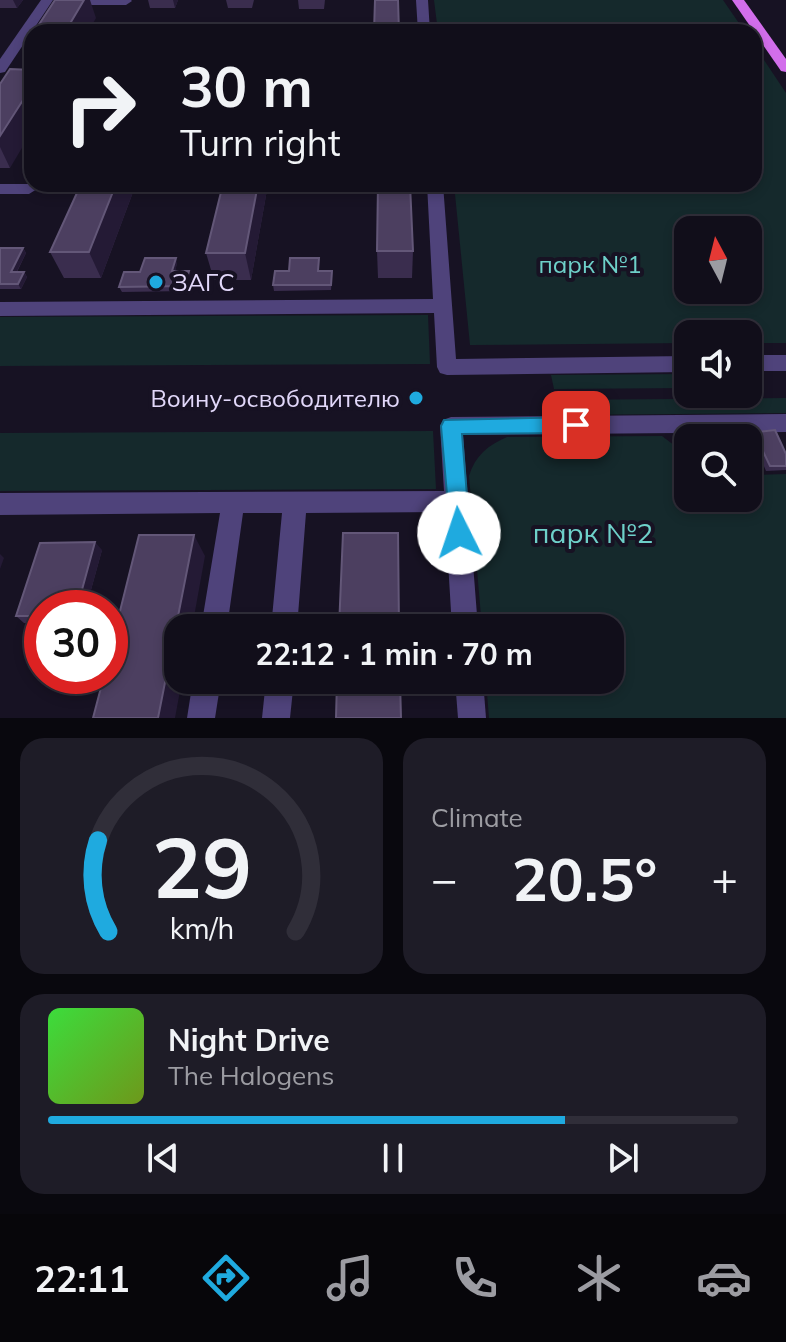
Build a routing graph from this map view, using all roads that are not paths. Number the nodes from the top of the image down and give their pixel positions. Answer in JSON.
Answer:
{"nodes":[{"id":1,"x":47,"y":0,"type":"edge"},
{"id":2,"x":422,"y":0,"type":"edge"},
{"id":3,"x":738,"y":0,"type":"edge"},
{"id":4,"x":126,"y":1,"type":"edge"},
{"id":5,"x":31,"y":24,"type":"edge"},
{"id":6,"x":424,"y":24,"type":"edge"},
{"id":7,"x":755,"y":24,"type":"edge"},
{"id":8,"x":24,"y":34,"type":"edge"},
{"id":9,"x":762,"y":34,"type":"edge"},
{"id":10,"x":786,"y":68,"type":"edge"},
{"id":11,"x":0,"y":69,"type":"edge"},
{"id":12,"x":0,"y":189,"type":"edge"},
{"id":13,"x":24,"y":189,"type":"edge"},
{"id":14,"x":436,"y":192,"type":"edge"},
{"id":15,"x":443,"y":306,"type":"junction"},
{"id":16,"x":0,"y":309,"type":"edge"},
{"id":17,"x":762,"y":363,"type":"edge"},
{"id":18,"x":786,"y":363,"type":"edge"},
{"id":19,"x":674,"y":364,"type":"edge"},
{"id":20,"x":786,"y":423,"type":"edge"},
{"id":21,"x":456,"y":501,"type":"junction"},
{"id":22,"x":233,"y":502,"type":"junction"},
{"id":23,"x":295,"y":502,"type":"junction"},
{"id":24,"x":0,"y":504,"type":"edge"},
{"id":25,"x":216,"y":614,"type":"edge"},
{"id":26,"x":285,"y":614,"type":"edge"},
{"id":27,"x":464,"y":614,"type":"edge"},
{"id":28,"x":205,"y":694,"type":"edge"},
{"id":29,"x":279,"y":694,"type":"edge"},
{"id":30,"x":470,"y":694,"type":"edge"},
{"id":31,"x":201,"y":718,"type":"edge"},
{"id":32,"x":276,"y":718,"type":"edge"},
{"id":33,"x":472,"y":718,"type":"edge"}],
"edges":[{"from":1,"to":4,"type":"street"},
{"from":1,"to":5,"type":"street"},
{"from":2,"to":6,"type":"street"},
{"from":3,"to":7,"type":"main road"},
{"from":8,"to":11,"type":"street"},
{"from":9,"to":10,"type":"main road"},
{"from":12,"to":13,"type":"street"},
{"from":14,"to":15,"type":"street"},
{"from":15,"to":16,"type":"street"},
{"from":15,"to":19,"type":"street"},
{"from":17,"to":18,"type":"street"},
{"from":20,"to":21,"type":"street"},
{"from":21,"to":23,"type":"street"},
{"from":21,"to":27,"type":"street"},
{"from":22,"to":23,"type":"street"},
{"from":22,"to":24,"type":"street"},
{"from":22,"to":25,"type":"street"},
{"from":23,"to":26,"type":"street"},
{"from":28,"to":31,"type":"street"},
{"from":29,"to":32,"type":"street"},
{"from":30,"to":33,"type":"street"}]}
